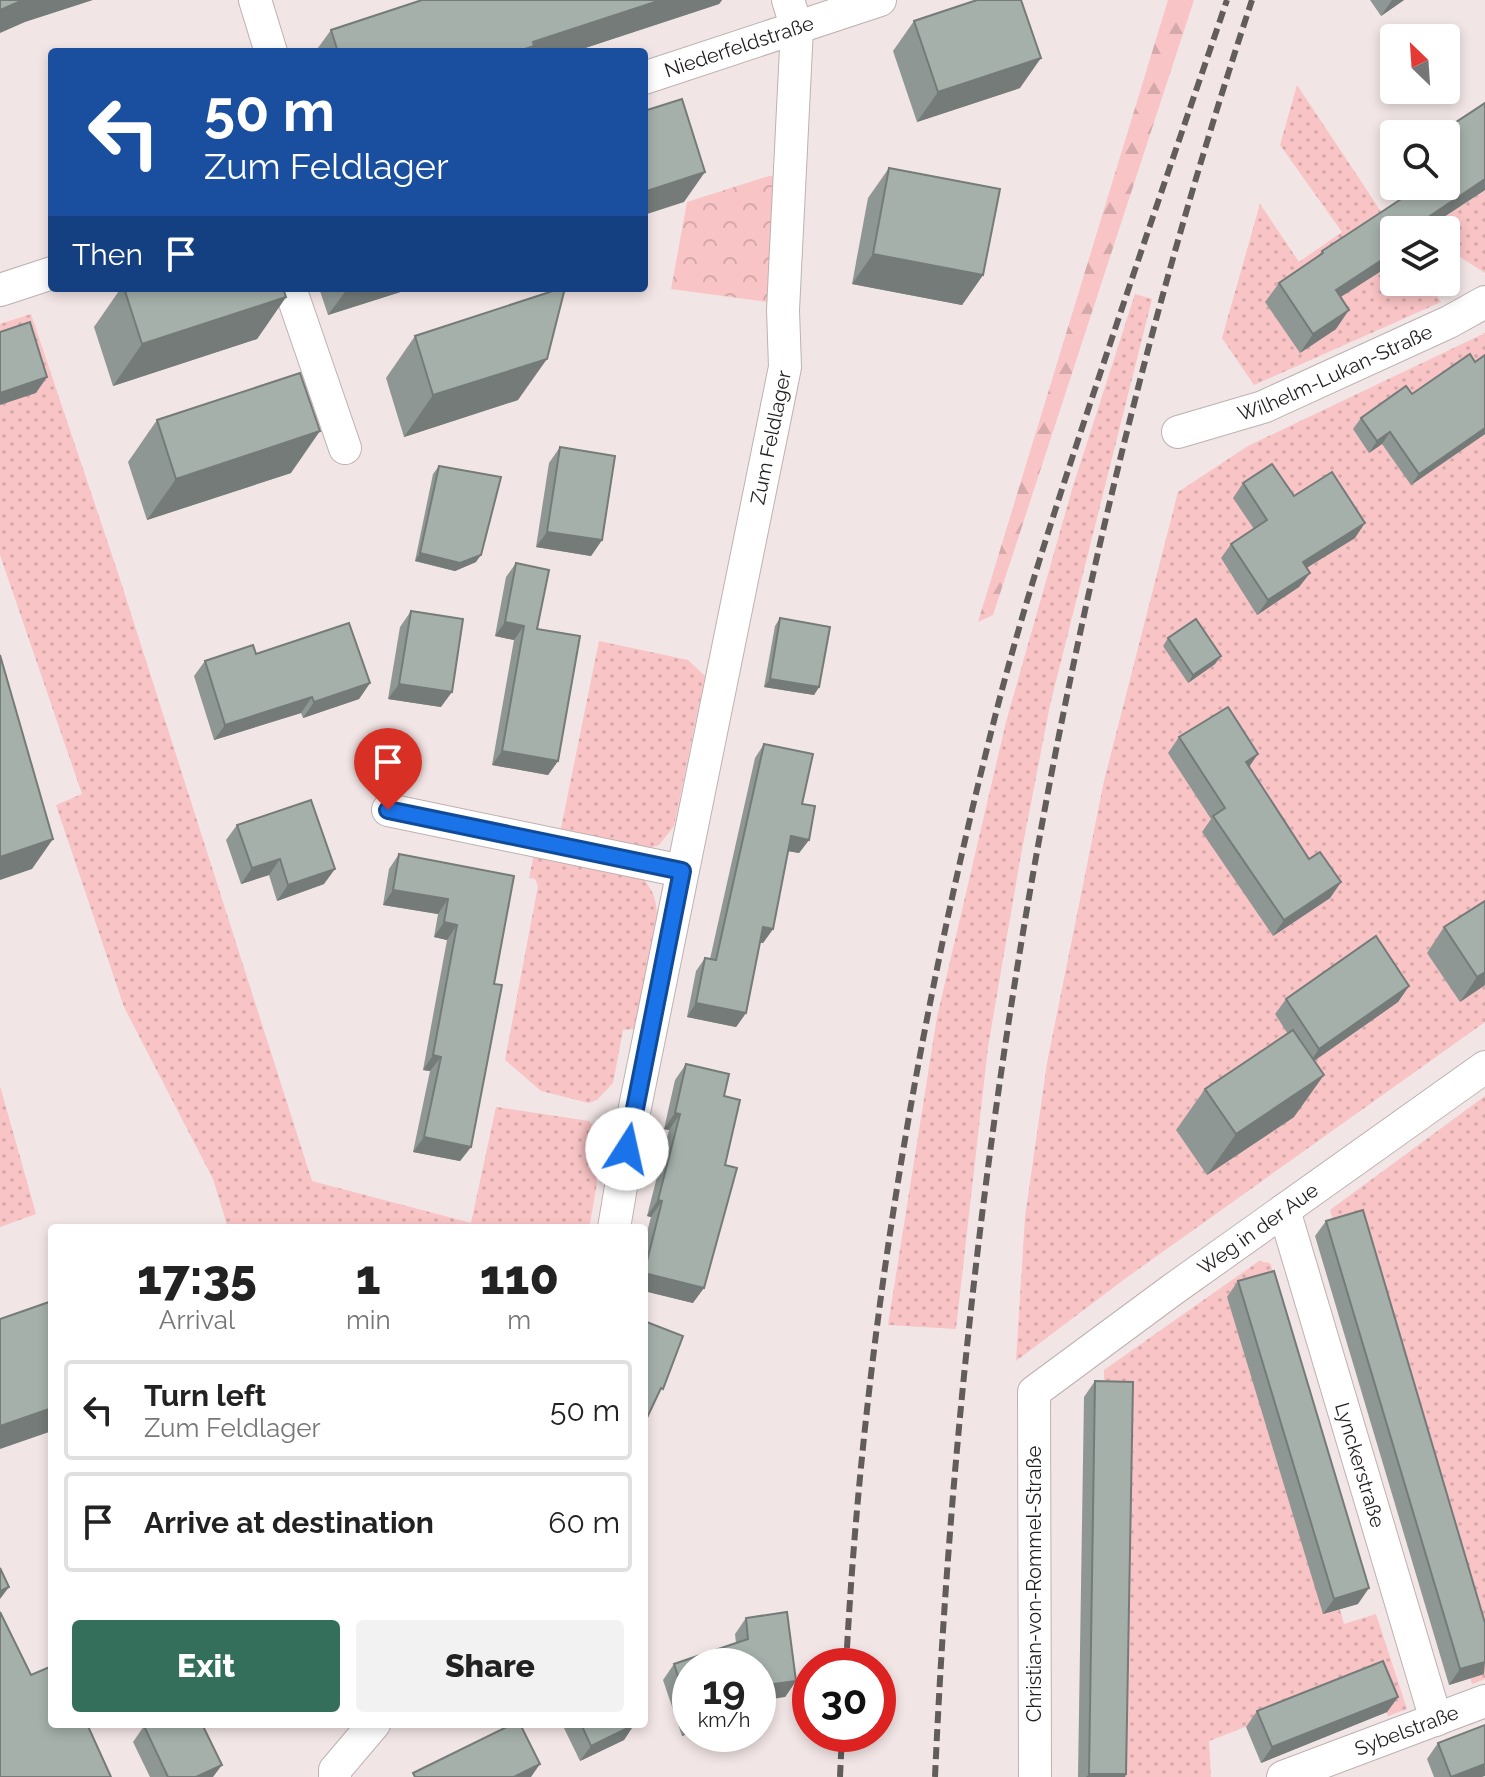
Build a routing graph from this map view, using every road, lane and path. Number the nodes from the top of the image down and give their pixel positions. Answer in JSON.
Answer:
{"nodes":[{"id":1,"x":255,"y":0,"type":"edge"},
{"id":2,"x":880,"y":0,"type":"edge"},
{"id":3,"x":792,"y":14,"type":"edge"},
{"id":4,"x":270,"y":48,"type":"edge"},
{"id":5,"x":648,"y":76,"type":"edge"},
{"id":6,"x":48,"y":274,"type":"edge"},
{"id":7,"x":0,"y":290,"type":"edge"},
{"id":8,"x":291,"y":292,"type":"edge"},
{"id":9,"x":1485,"y":302,"type":"edge"},
{"id":10,"x":1178,"y":432,"type":"dead end"},
{"id":11,"x":345,"y":448,"type":"dead end"},
{"id":12,"x":388,"y":810,"type":"dead end"},
{"id":13,"x":682,"y":871,"type":"junction"},
{"id":14,"x":1485,"y":1067,"type":"edge"},
{"id":15,"x":1284,"y":1210,"type":"junction"},
{"id":16,"x":615,"y":1224,"type":"edge"},
{"id":17,"x":1034,"y":1392,"type":"joint"},
{"id":18,"x":1485,"y":1701,"type":"edge"},
{"id":19,"x":1436,"y":1720,"type":"junction"},
{"id":20,"x":371,"y":1728,"type":"edge"},
{"id":21,"x":1339,"y":1767,"type":"edge"},
{"id":22,"x":330,"y":1775,"type":"edge"},
{"id":23,"x":1035,"y":1777,"type":"edge"},
{"id":24,"x":1283,"y":1777,"type":"edge"}],
"edges":[{"from":1,"to":4,"type":"street"},
{"from":2,"to":3,"type":"street","name":"Niederfeldstraße"},
{"from":3,"to":5,"type":"street","name":"Niederfeldstraße"},
{"from":3,"to":13,"type":"street","name":"Zum Feldlager"},
{"from":6,"to":7,"type":"street"},
{"from":8,"to":11,"type":"street"},
{"from":9,"to":10,"type":"street","name":"Wilhelm-Lukan-Straße"},
{"from":12,"to":13,"type":"street"},
{"from":13,"to":16,"type":"street","name":"Zum Feldlager"},
{"from":14,"to":15,"type":"street","name":"Weg in der Aue"},
{"from":15,"to":17,"type":"street","name":"Weg in der Aue"},
{"from":15,"to":19,"type":"street","name":"Lynckerstraße"},
{"from":17,"to":23,"type":"street","name":"Christian-von-Rommel-Straße"},
{"from":18,"to":19,"type":"street","name":"Sybelstraße"},
{"from":19,"to":21,"type":"street","name":"Sybelstraße"},
{"from":20,"to":22,"type":"street"},
{"from":21,"to":24,"type":"street","name":"Sybelstraße"}]}
